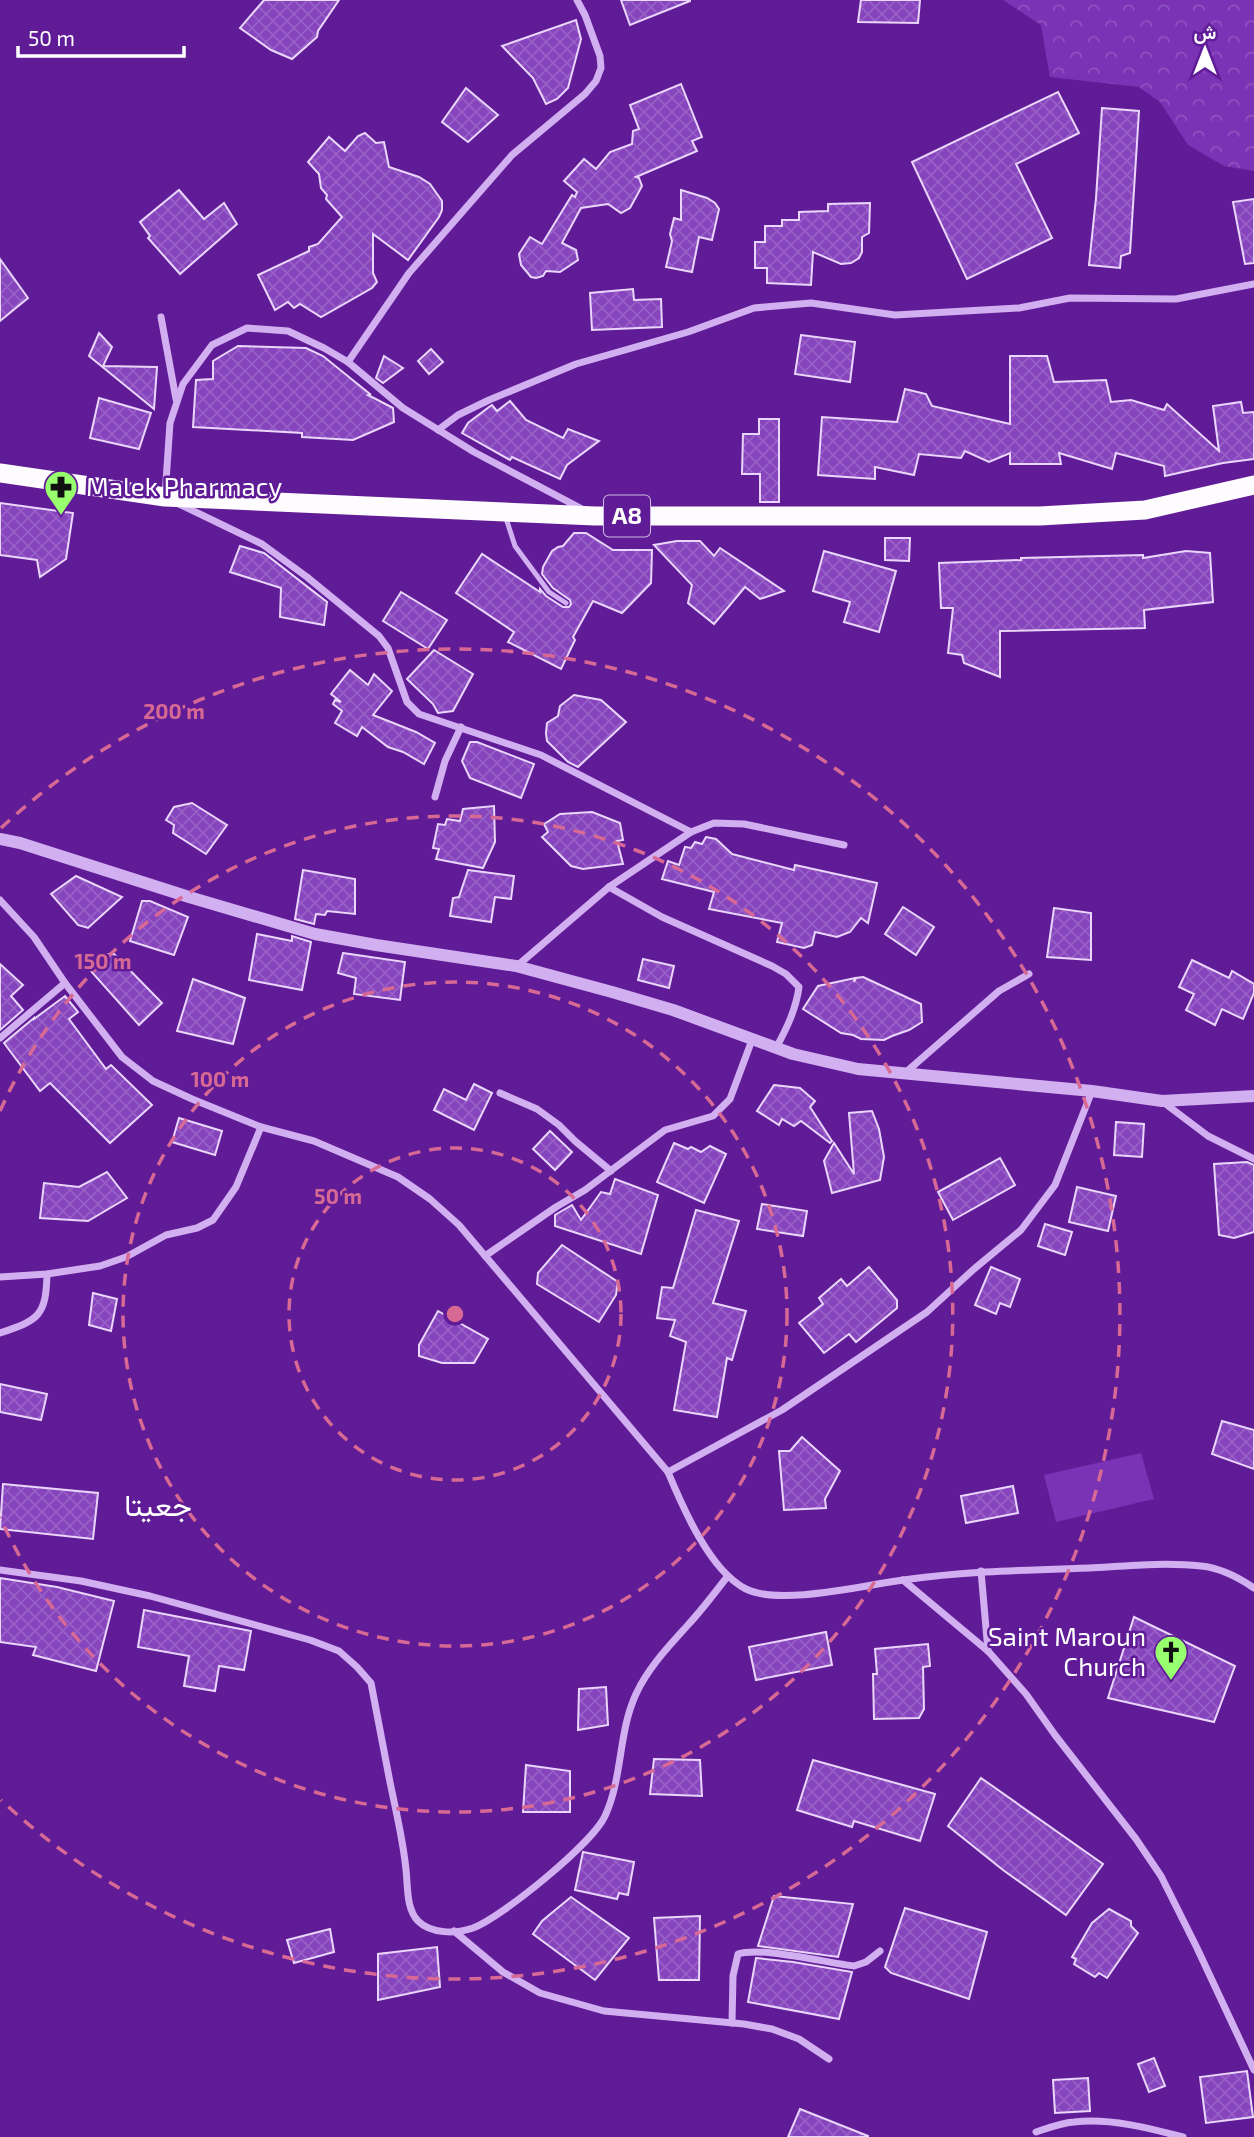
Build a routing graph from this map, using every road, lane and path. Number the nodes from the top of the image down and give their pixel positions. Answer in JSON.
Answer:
{"nodes":[{"id":1,"x":577,"y":0,"type":"edge"},
{"id":2,"x":1254,"y":284,"type":"edge"},
{"id":3,"x":160,"y":317,"type":"dead end"},
{"id":4,"x":348,"y":362,"type":"junction"},
{"id":5,"x":177,"y":400,"type":"junction"},
{"id":6,"x":438,"y":430,"type":"junction"},
{"id":7,"x":0,"y":473,"type":"edge"},
{"id":8,"x":1254,"y":485,"type":"edge"},
{"id":9,"x":165,"y":498,"type":"junction"},
{"id":10,"x":504,"y":512,"type":"junction"},
{"id":11,"x":595,"y":516,"type":"junction"},
{"id":12,"x":566,"y":603,"type":"dead end"},
{"id":13,"x":461,"y":727,"type":"junction"},
{"id":14,"x":435,"y":797,"type":"dead end"},
{"id":15,"x":691,"y":832,"type":"junction"},
{"id":16,"x":0,"y":839,"type":"edge"},
{"id":17,"x":844,"y":845,"type":"dead end"},
{"id":18,"x":609,"y":887,"type":"junction"},
{"id":19,"x":0,"y":900,"type":"edge"},
{"id":20,"x":516,"y":966,"type":"junction"},
{"id":21,"x":1029,"y":974,"type":"dead end"},
{"id":22,"x":65,"y":983,"type":"junction"},
{"id":23,"x":0,"y":1038,"type":"edge"},
{"id":24,"x":752,"y":1040,"type":"junction"},
{"id":25,"x":776,"y":1048,"type":"junction"},
{"id":26,"x":905,"y":1073,"type":"junction"},
{"id":27,"x":1092,"y":1091,"type":"junction"},
{"id":28,"x":500,"y":1093,"type":"dead end"},
{"id":29,"x":1254,"y":1096,"type":"edge"},
{"id":30,"x":1162,"y":1101,"type":"junction"},
{"id":31,"x":261,"y":1127,"type":"junction"},
{"id":32,"x":1254,"y":1159,"type":"edge"},
{"id":33,"x":611,"y":1171,"type":"junction"},
{"id":34,"x":485,"y":1256,"type":"junction"},
{"id":35,"x":47,"y":1274,"type":"junction"},
{"id":36,"x":0,"y":1277,"type":"edge"},
{"id":37,"x":0,"y":1333,"type":"edge"},
{"id":38,"x":668,"y":1472,"type":"junction"},
{"id":39,"x":0,"y":1570,"type":"edge"},
{"id":40,"x":981,"y":1571,"type":"junction"},
{"id":41,"x":727,"y":1577,"type":"junction"},
{"id":42,"x":903,"y":1580,"type":"junction"},
{"id":43,"x":1254,"y":1588,"type":"edge"},
{"id":44,"x":988,"y":1651,"type":"junction"},
{"id":45,"x":454,"y":1931,"type":"junction"},
{"id":46,"x":880,"y":1951,"type":"dead end"},
{"id":47,"x":732,"y":2023,"type":"junction"},
{"id":48,"x":829,"y":2059,"type":"dead end"},
{"id":49,"x":1254,"y":2070,"type":"edge"},
{"id":50,"x":1036,"y":2132,"type":"dead end"},
{"id":51,"x":1184,"y":2137,"type":"edge"}],
"edges":[{"from":1,"to":4,"type":"street"},
{"from":2,"to":6,"type":"street"},
{"from":3,"to":5,"type":"street"},
{"from":4,"to":5,"type":"street"},
{"from":4,"to":6,"type":"street"},
{"from":5,"to":9,"type":"street"},
{"from":6,"to":11,"type":"street"},
{"from":7,"to":9,"type":"highway","number":"A8"},
{"from":8,"to":11,"type":"highway","number":"A8"},
{"from":9,"to":10,"type":"highway","number":"A8"},
{"from":9,"to":13,"type":"street"},
{"from":10,"to":11,"type":"highway","number":"A8"},
{"from":10,"to":12,"type":"lane"},
{"from":13,"to":14,"type":"street"},
{"from":13,"to":15,"type":"street"},
{"from":15,"to":17,"type":"street"},
{"from":15,"to":18,"type":"street"},
{"from":16,"to":20,"type":"street"},
{"from":18,"to":20,"type":"street"},
{"from":18,"to":25,"type":"street"},
{"from":19,"to":22,"type":"street"},
{"from":20,"to":24,"type":"street"},
{"from":21,"to":26,"type":"street"},
{"from":22,"to":23,"type":"street"},
{"from":22,"to":31,"type":"street"},
{"from":24,"to":25,"type":"street"},
{"from":24,"to":33,"type":"street"},
{"from":25,"to":26,"type":"street"},
{"from":26,"to":27,"type":"street"},
{"from":27,"to":30,"type":"street"},
{"from":27,"to":38,"type":"street"},
{"from":28,"to":33,"type":"street"},
{"from":29,"to":30,"type":"street"},
{"from":30,"to":32,"type":"street"},
{"from":31,"to":34,"type":"street"},
{"from":31,"to":35,"type":"street"},
{"from":33,"to":34,"type":"street"},
{"from":34,"to":38,"type":"street"},
{"from":35,"to":36,"type":"street"},
{"from":35,"to":37,"type":"street"},
{"from":38,"to":41,"type":"street"},
{"from":39,"to":45,"type":"street"},
{"from":40,"to":42,"type":"street"},
{"from":40,"to":43,"type":"street"},
{"from":40,"to":44,"type":"street"},
{"from":41,"to":42,"type":"street"},
{"from":41,"to":45,"type":"street"},
{"from":42,"to":44,"type":"street"},
{"from":44,"to":49,"type":"street"},
{"from":45,"to":47,"type":"street"},
{"from":46,"to":47,"type":"street"},
{"from":47,"to":48,"type":"street"},
{"from":50,"to":51,"type":"street"}]}
